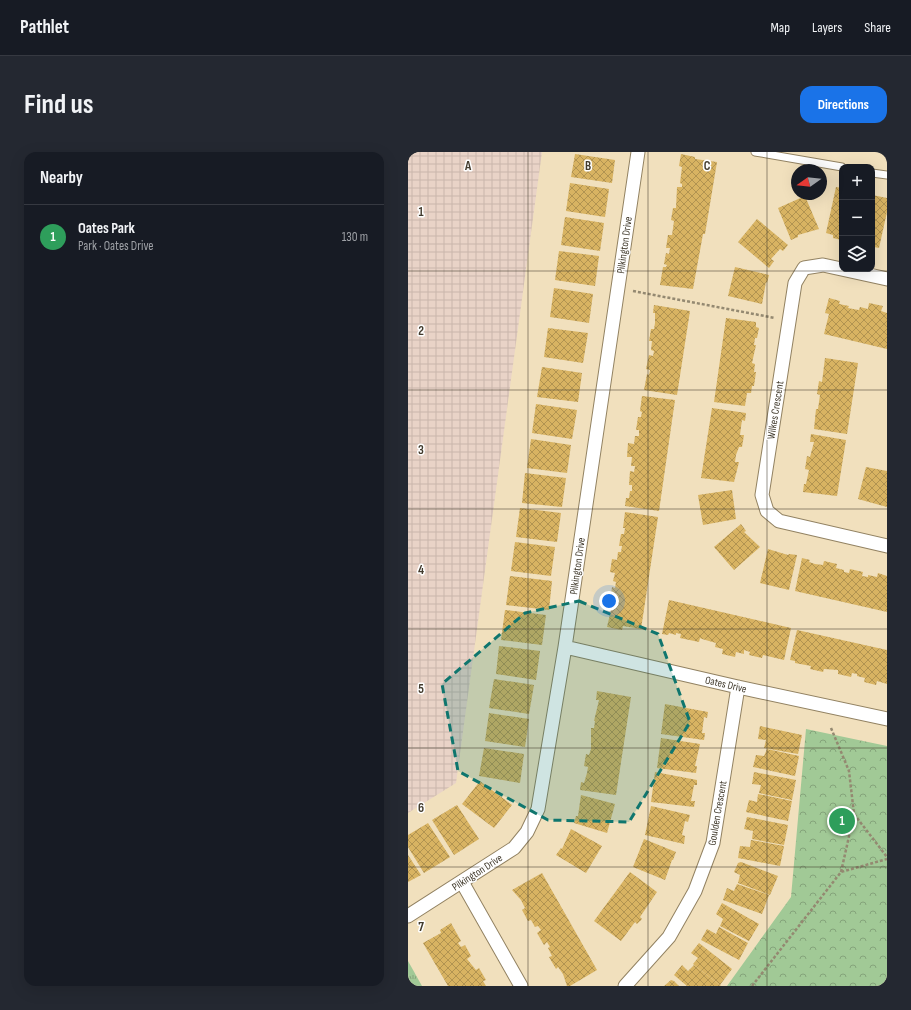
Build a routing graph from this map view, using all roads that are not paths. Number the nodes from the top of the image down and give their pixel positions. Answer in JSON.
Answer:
{"nodes":[{"id":1,"x":638,"y":152,"type":"edge"},
{"id":2,"x":755,"y":152,"type":"edge"},
{"id":3,"x":839,"y":166,"type":"edge"},
{"id":4,"x":875,"y":173,"type":"edge"},
{"id":5,"x":887,"y":175,"type":"edge"},
{"id":6,"x":887,"y":279,"type":"edge"},
{"id":7,"x":887,"y":546,"type":"edge"},
{"id":8,"x":565,"y":647,"type":"junction"},
{"id":9,"x":738,"y":688,"type":"junction"},
{"id":10,"x":887,"y":719,"type":"edge"},
{"id":11,"x":462,"y":882,"type":"junction"},
{"id":12,"x":408,"y":916,"type":"edge"},
{"id":13,"x":521,"y":986,"type":"edge"},
{"id":14,"x":625,"y":986,"type":"edge"}],
"edges":[{"from":1,"to":8,"type":"street","name":"Pilkington Drive"},
{"from":2,"to":3,"type":"lane"},
{"from":4,"to":5,"type":"lane"},
{"from":6,"to":7,"type":"street","name":"Wilkes Crescent"},
{"from":8,"to":9,"type":"street","name":"Oates Drive"},
{"from":8,"to":11,"type":"street","name":"Pilkington Drive"},
{"from":9,"to":10,"type":"street","name":"Oates Drive"},
{"from":9,"to":14,"type":"street","name":"Goulden Crescent"},
{"from":11,"to":12,"type":"street","name":"Pilkington Drive"},
{"from":11,"to":13,"type":"street"}]}
